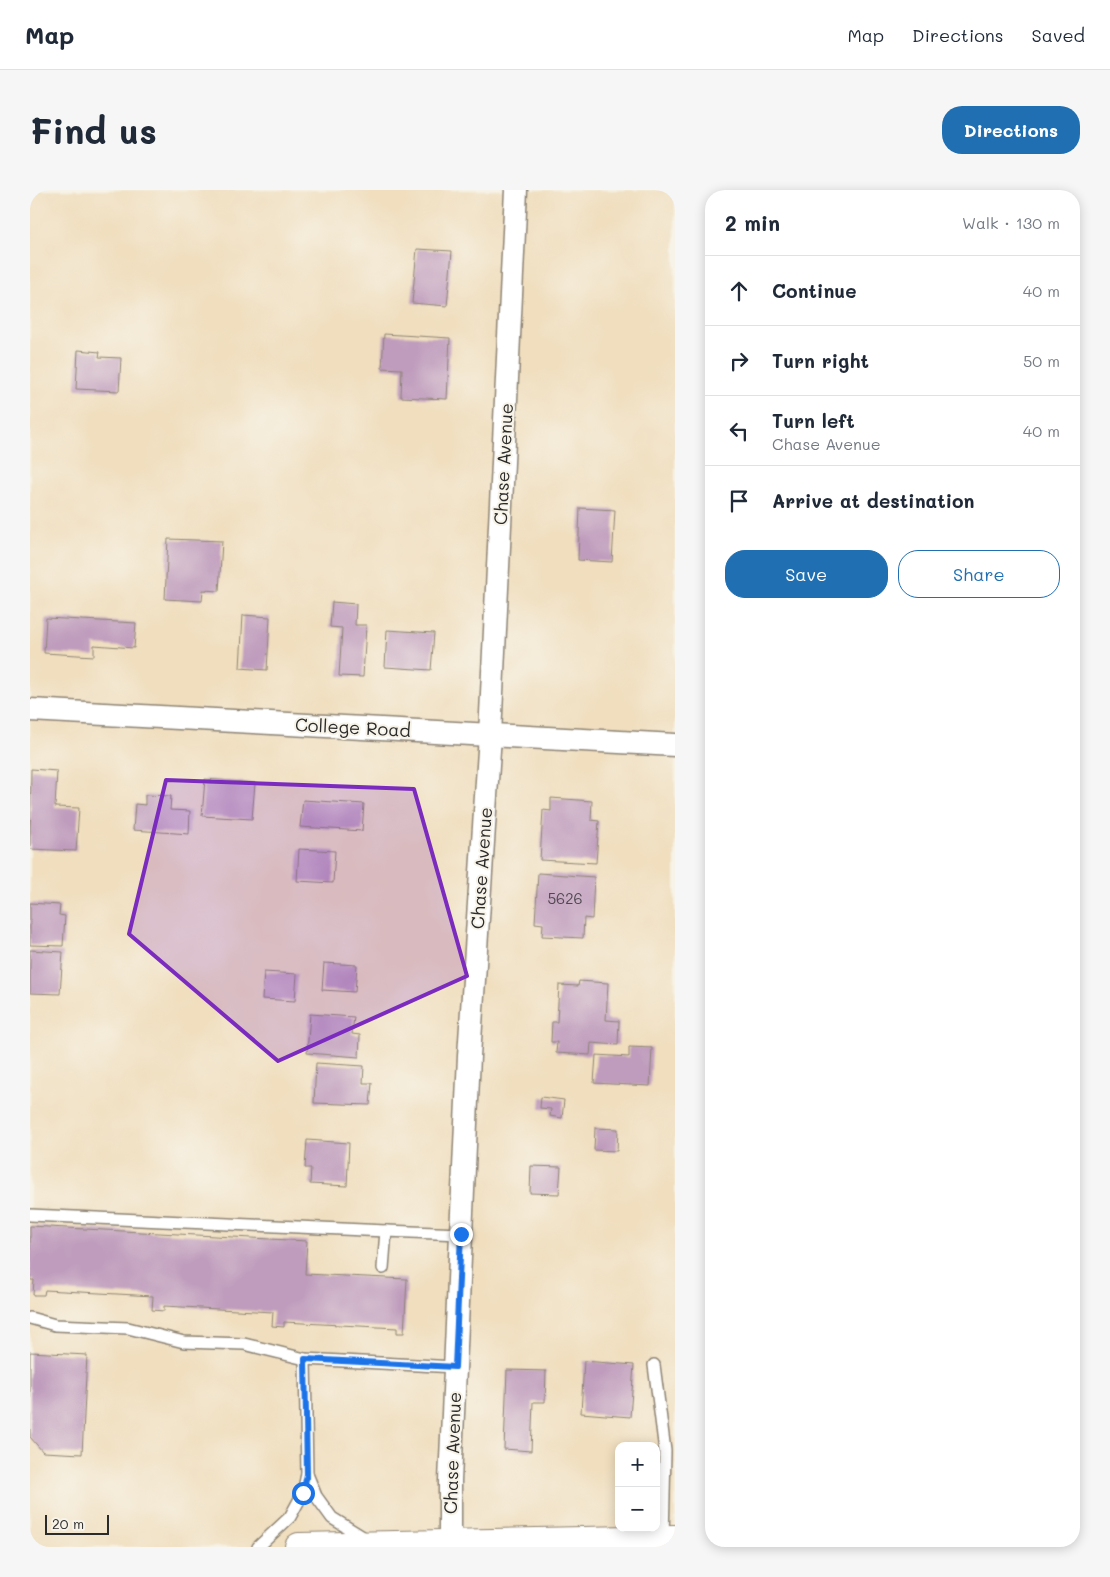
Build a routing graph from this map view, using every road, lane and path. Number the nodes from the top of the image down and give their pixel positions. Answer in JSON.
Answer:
{"nodes":[{"id":1,"x":516,"y":190,"type":"edge"},
{"id":2,"x":30,"y":710,"type":"edge"},
{"id":3,"x":490,"y":735,"type":"junction"},
{"id":4,"x":675,"y":745,"type":"edge"},
{"id":5,"x":30,"y":1215,"type":"edge"},
{"id":6,"x":386,"y":1231,"type":"junction"},
{"id":7,"x":461,"y":1234,"type":"junction"},
{"id":8,"x":383,"y":1268,"type":"dead end"},
{"id":9,"x":30,"y":1318,"type":"edge"},
{"id":10,"x":305,"y":1359,"type":"junction"},
{"id":11,"x":654,"y":1365,"type":"dead end"},
{"id":12,"x":455,"y":1367,"type":"junction"},
{"id":13,"x":307,"y":1474,"type":"junction"},
{"id":14,"x":669,"y":1539,"type":"edge"},
{"id":15,"x":374,"y":1545,"type":"junction"},
{"id":16,"x":450,"y":1545,"type":"edge"},
{"id":17,"x":258,"y":1547,"type":"edge"},
{"id":18,"x":299,"y":1547,"type":"edge"}],
"edges":[{"from":1,"to":3,"type":"street","name":"Chase Avenue"},
{"from":2,"to":3,"type":"street","name":"College Road"},
{"from":3,"to":4,"type":"street","name":"College Road"},
{"from":3,"to":7,"type":"street","name":"Chase Avenue"},
{"from":5,"to":6,"type":"lane"},
{"from":6,"to":7,"type":"lane"},
{"from":6,"to":8,"type":"lane"},
{"from":7,"to":12,"type":"street","name":"Chase Avenue"},
{"from":9,"to":10,"type":"lane"},
{"from":10,"to":12,"type":"lane"},
{"from":10,"to":13,"type":"lane"},
{"from":11,"to":14,"type":"lane"},
{"from":12,"to":16,"type":"street","name":"Chase Avenue"},
{"from":13,"to":15,"type":"lane"},
{"from":13,"to":17,"type":"lane"},
{"from":14,"to":16,"type":"main road"},
{"from":15,"to":16,"type":"main road"},
{"from":15,"to":18,"type":"main road"}]}
